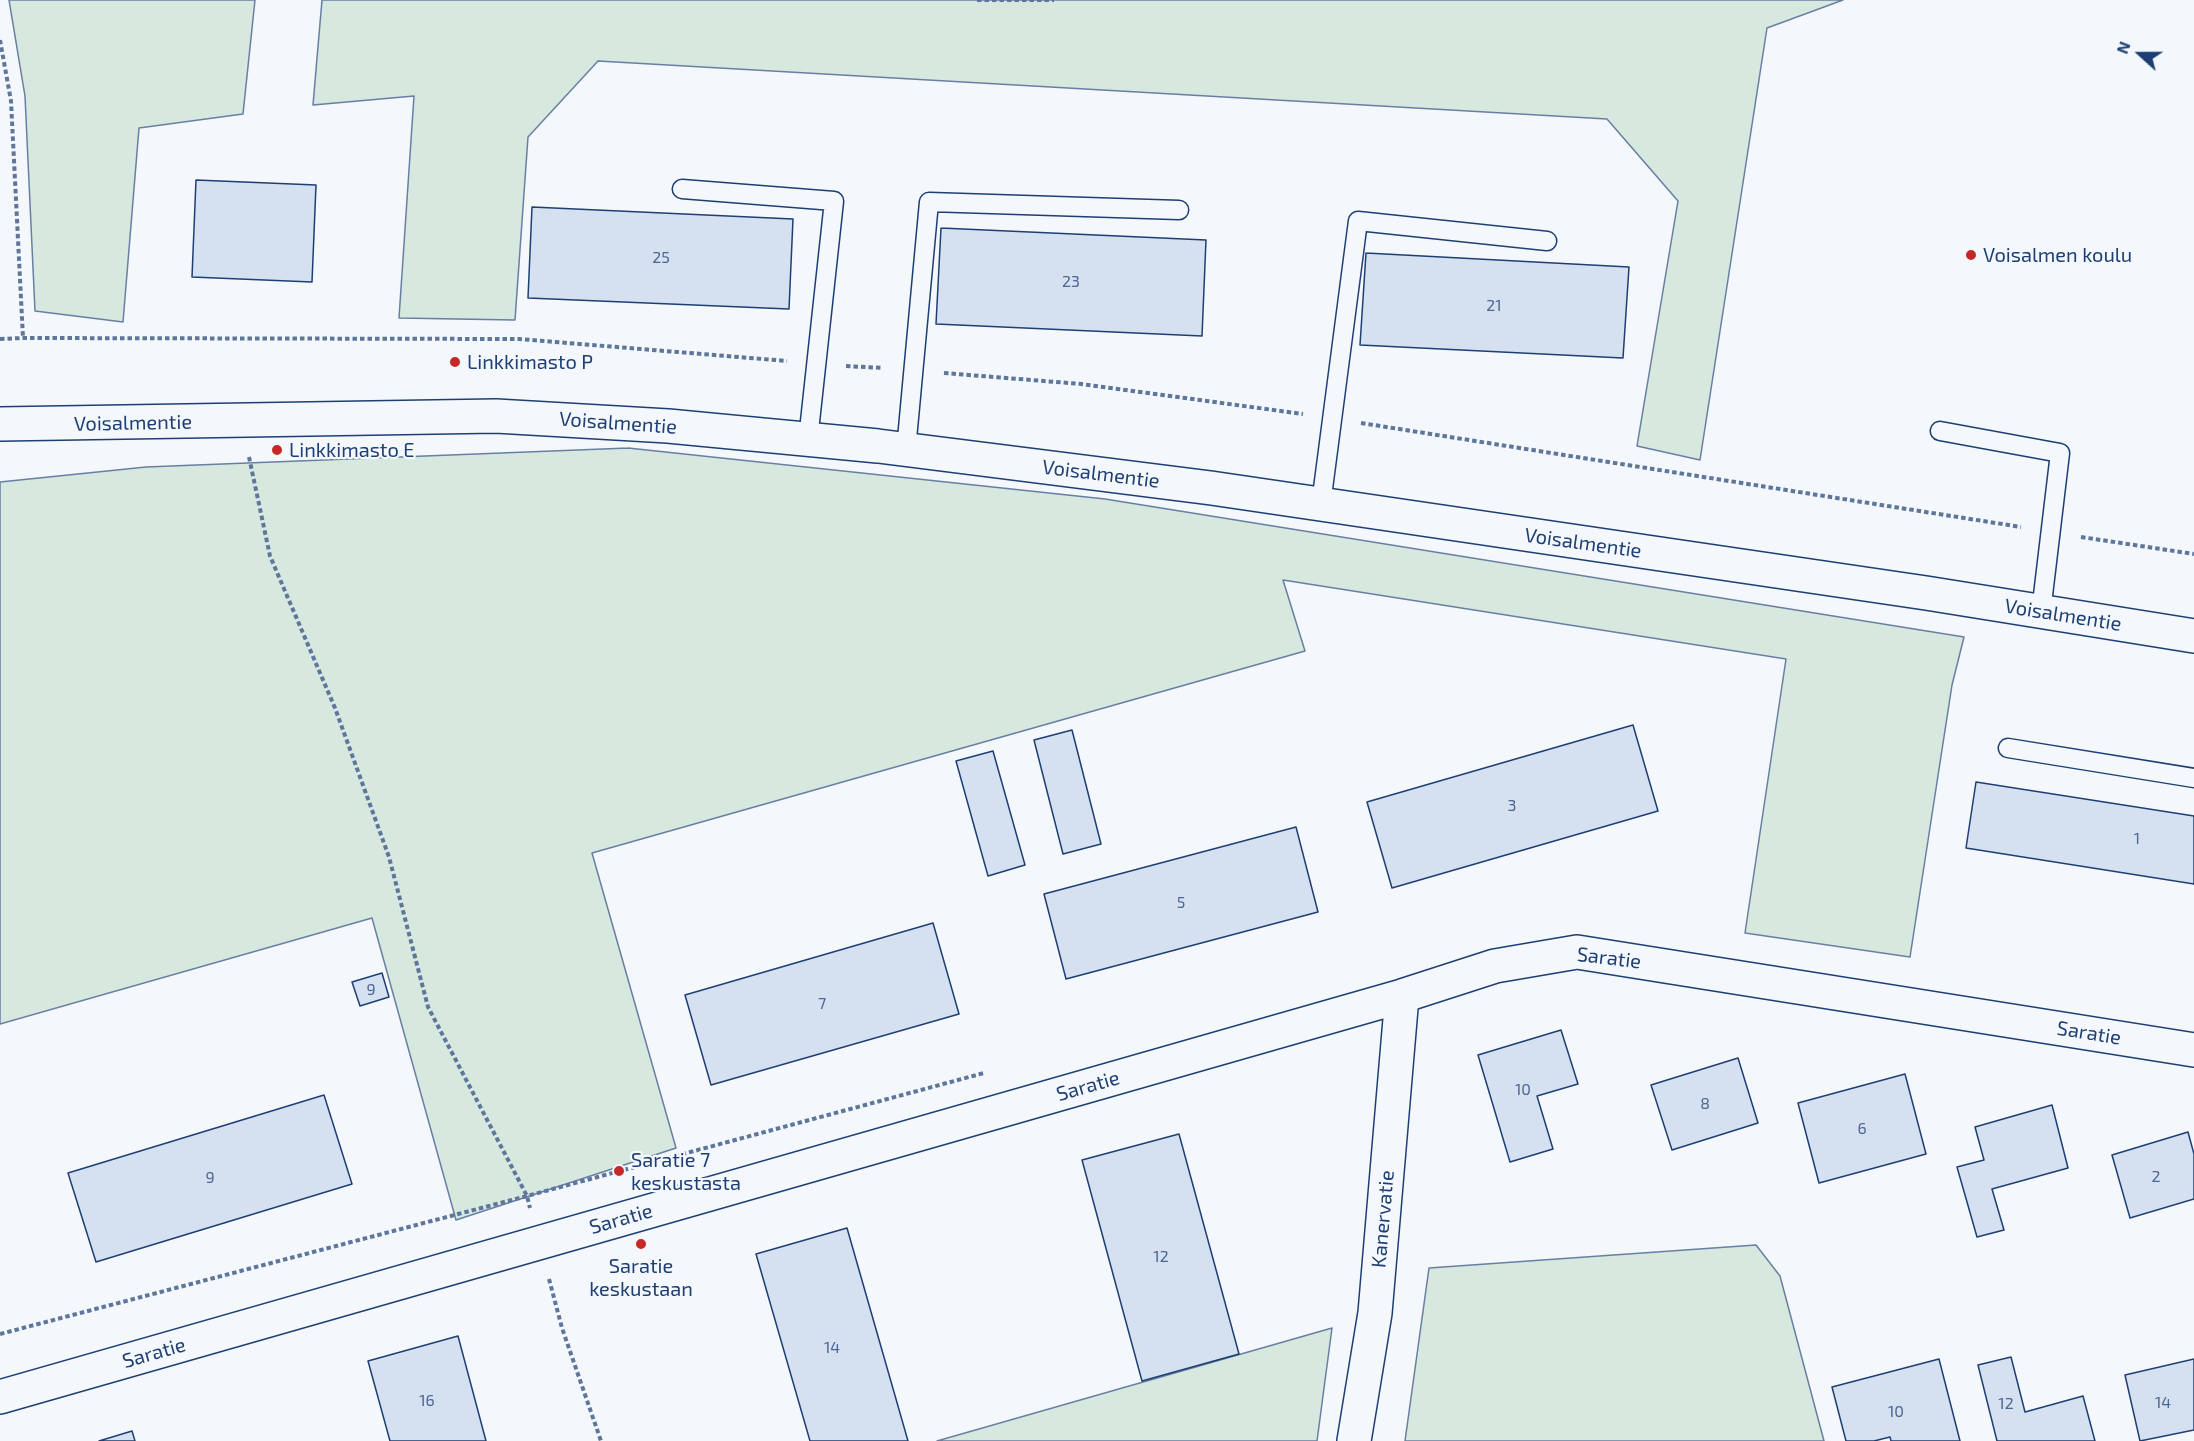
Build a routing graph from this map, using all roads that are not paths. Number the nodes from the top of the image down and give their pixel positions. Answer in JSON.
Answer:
{"nodes":[{"id":1,"x":682,"y":189,"type":"dead end"},
{"id":2,"x":1179,"y":210,"type":"dead end"},
{"id":3,"x":1547,"y":241,"type":"dead end"},
{"id":4,"x":0,"y":424,"type":"edge"},
{"id":5,"x":1940,"y":431,"type":"dead end"},
{"id":6,"x":808,"y":440,"type":"junction"},
{"id":7,"x":906,"y":450,"type":"junction"},
{"id":8,"x":1321,"y":504,"type":"junction"},
{"id":9,"x":2041,"y":612,"type":"junction"},
{"id":10,"x":2194,"y":636,"type":"edge"},
{"id":11,"x":2008,"y":748,"type":"dead end"},
{"id":12,"x":2194,"y":778,"type":"edge"},
{"id":13,"x":1402,"y":996,"type":"junction"},
{"id":14,"x":2194,"y":1050,"type":"edge"},
{"id":15,"x":0,"y":1397,"type":"edge"},
{"id":16,"x":1354,"y":1441,"type":"edge"}],
"edges":[{"from":1,"to":6,"type":"lane"},
{"from":2,"to":7,"type":"lane"},
{"from":3,"to":8,"type":"lane"},
{"from":4,"to":6,"type":"street","name":"Voisalmentie"},
{"from":5,"to":9,"type":"lane"},
{"from":6,"to":7,"type":"street","name":"Voisalmentie"},
{"from":7,"to":8,"type":"street","name":"Voisalmentie"},
{"from":8,"to":9,"type":"street","name":"Voisalmentie"},
{"from":9,"to":10,"type":"street","name":"Voisalmentie"},
{"from":11,"to":12,"type":"lane"},
{"from":13,"to":14,"type":"street","name":"Saratie"},
{"from":13,"to":15,"type":"street","name":"Saratie"},
{"from":13,"to":16,"type":"street","name":"Kanervatie"}]}
